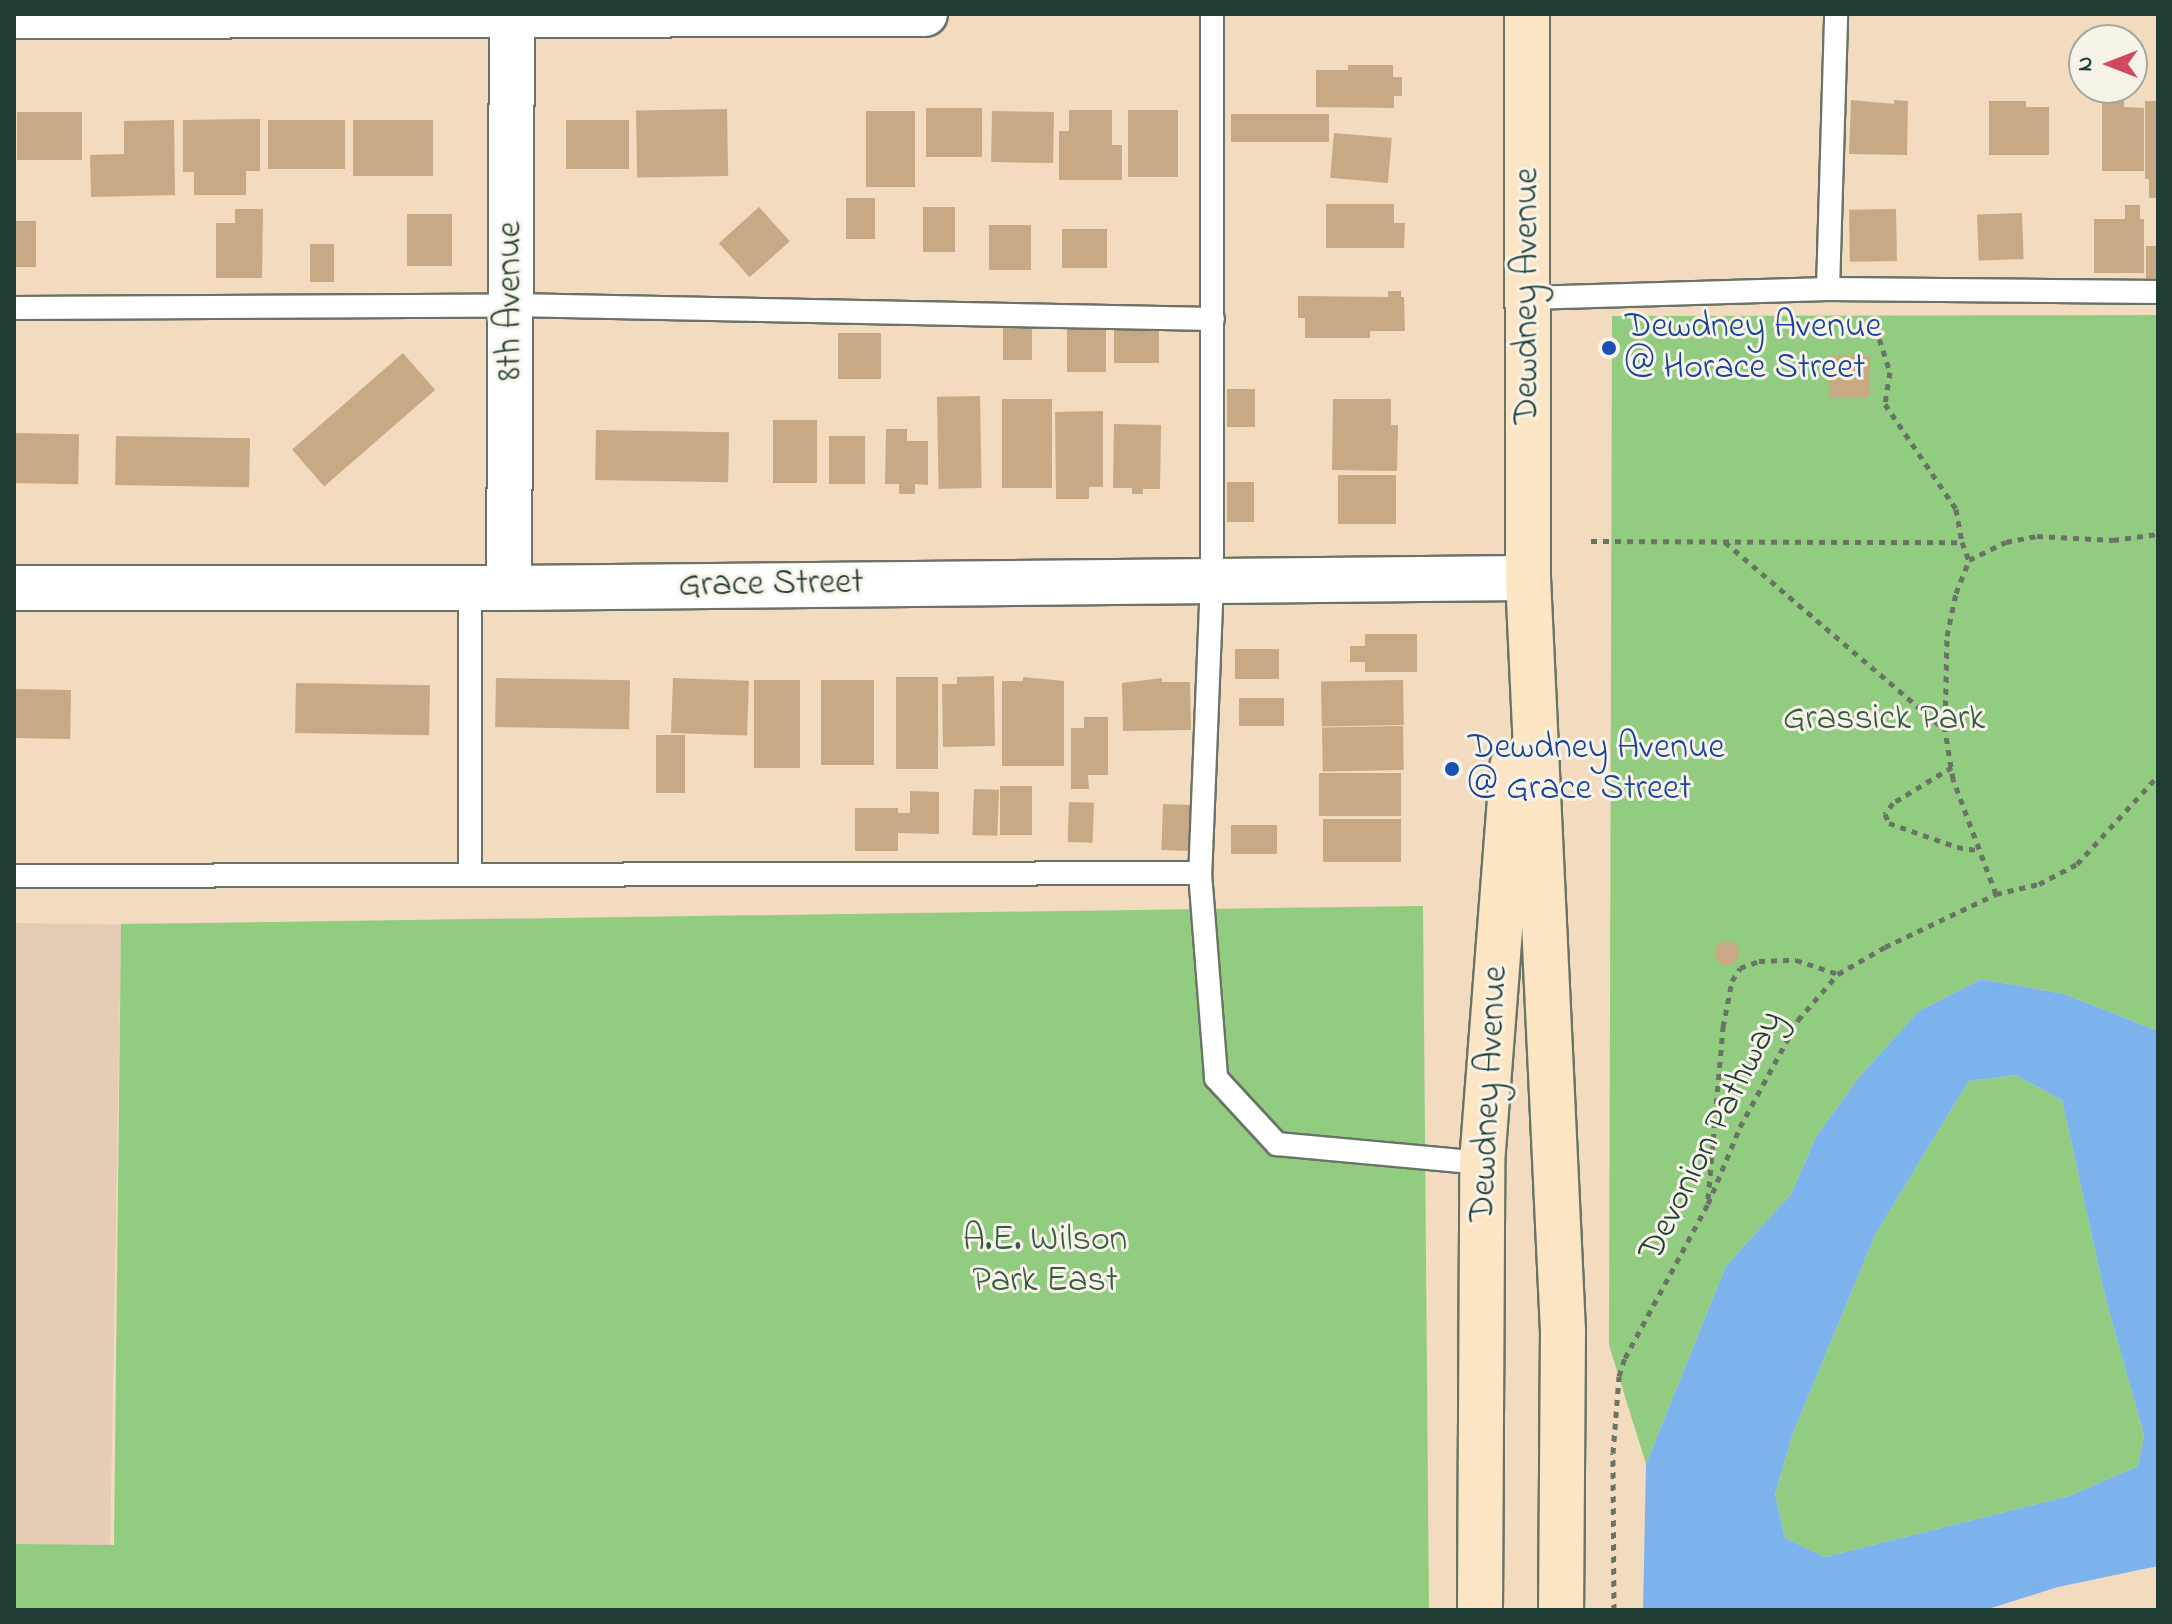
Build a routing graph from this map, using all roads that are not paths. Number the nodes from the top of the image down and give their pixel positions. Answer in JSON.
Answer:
{"nodes":[{"id":1,"x":512,"y":14,"type":"edge"},
{"id":2,"x":925,"y":14,"type":"edge"},
{"id":3,"x":1212,"y":14,"type":"edge"},
{"id":4,"x":1527,"y":14,"type":"edge"},
{"id":5,"x":1836,"y":14,"type":"edge"},
{"id":6,"x":14,"y":16,"type":"edge"},
{"id":7,"x":1828,"y":289,"type":"junction"},
{"id":8,"x":2158,"y":292,"type":"edge"},
{"id":9,"x":1528,"y":298,"type":"junction"},
{"id":10,"x":511,"y":305,"type":"junction"},
{"id":11,"x":14,"y":308,"type":"edge"},
{"id":12,"x":1213,"y":319,"type":"junction"},
{"id":13,"x":1528,"y":578,"type":"junction"},
{"id":14,"x":1212,"y":580,"type":"junction"},
{"id":15,"x":14,"y":588,"type":"edge"},
{"id":16,"x":490,"y":588,"type":"junction"},
{"id":17,"x":1200,"y":873,"type":"junction"},
{"id":18,"x":470,"y":875,"type":"junction"},
{"id":19,"x":14,"y":876,"type":"edge"},
{"id":20,"x":1482,"y":1163,"type":"junction"},
{"id":21,"x":1480,"y":1599,"type":"edge"},
{"id":22,"x":1561,"y":1602,"type":"edge"}],
"edges":[{"from":1,"to":2,"type":"street"},
{"from":1,"to":6,"type":"street"},
{"from":1,"to":10,"type":"street","name":"8th Avenue"},
{"from":3,"to":12,"type":"lane"},
{"from":4,"to":9,"type":"main road","name":"Dewdney Avenue"},
{"from":5,"to":7,"type":"lane"},
{"from":7,"to":8,"type":"lane"},
{"from":7,"to":9,"type":"lane"},
{"from":9,"to":13,"type":"main road","name":"Dewdney Avenue"},
{"from":10,"to":11,"type":"lane"},
{"from":10,"to":12,"type":"lane"},
{"from":10,"to":16,"type":"street","name":"8th Avenue"},
{"from":12,"to":14,"type":"lane"},
{"from":13,"to":14,"type":"street","name":"Grace Street"},
{"from":13,"to":20,"type":"main road","name":"Dewdney Avenue"},
{"from":13,"to":22,"type":"main road","name":"Dewdney Avenue"},
{"from":14,"to":16,"type":"street","name":"Grace Street"},
{"from":14,"to":17,"type":"lane"},
{"from":15,"to":16,"type":"street","name":"Grace Street"},
{"from":16,"to":18,"type":"lane"},
{"from":17,"to":18,"type":"lane"},
{"from":17,"to":20,"type":"lane"},
{"from":18,"to":19,"type":"lane"},
{"from":20,"to":21,"type":"main road","name":"Dewdney Avenue"}]}
